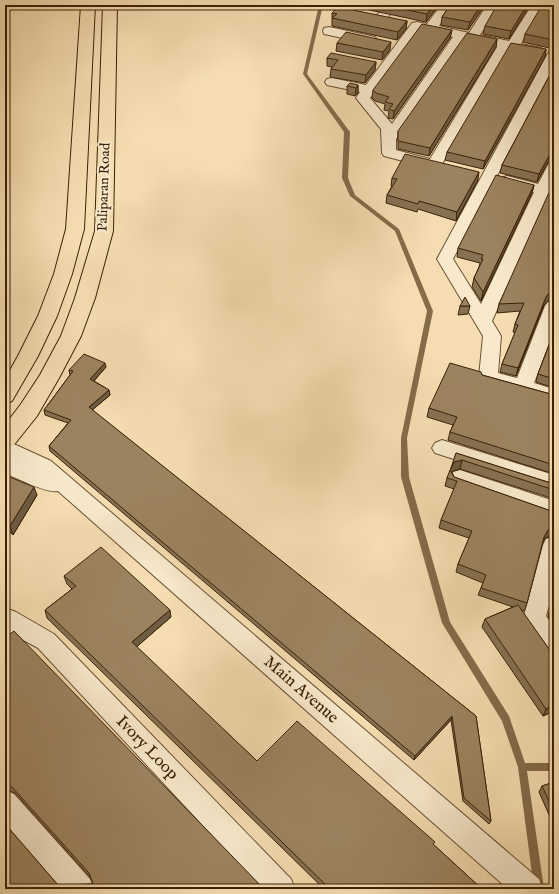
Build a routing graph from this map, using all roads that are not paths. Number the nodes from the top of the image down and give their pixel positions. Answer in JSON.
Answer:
{"nodes":[{"id":1,"x":88,"y":5,"type":"edge"},
{"id":2,"x":110,"y":5,"type":"edge"},
{"id":3,"x":391,"y":5,"type":"edge"},
{"id":4,"x":447,"y":5,"type":"edge"},
{"id":5,"x":493,"y":5,"type":"edge"},
{"id":6,"x":538,"y":5,"type":"edge"},
{"id":7,"x":424,"y":27,"type":"junction"},
{"id":8,"x":329,"y":31,"type":"dead end"},
{"id":9,"x":467,"y":36,"type":"junction"},
{"id":10,"x":509,"y":46,"type":"junction"},
{"id":11,"x":401,"y":47,"type":"junction"},
{"id":12,"x":554,"y":55,"type":"edge"},
{"id":13,"x":371,"y":64,"type":"edge"},
{"id":14,"x":386,"y":67,"type":"junction"},
{"id":15,"x":332,"y":82,"type":"dead end"},
{"id":16,"x":369,"y":90,"type":"junction"},
{"id":17,"x":389,"y":138,"type":"junction"},
{"id":18,"x":554,"y":166,"type":"edge"},
{"id":19,"x":482,"y":175,"type":"junction"},
{"id":20,"x":549,"y":191,"type":"edge"},
{"id":21,"x":554,"y":306,"type":"edge"},
{"id":22,"x":483,"y":320,"type":"junction"},
{"id":23,"x":523,"y":387,"type":"junction"},
{"id":24,"x":5,"y":396,"type":"edge"},
{"id":25,"x":554,"y":396,"type":"edge"},
{"id":26,"x":5,"y":440,"type":"edge"},
{"id":27,"x":5,"y":448,"type":"edge"},
{"id":28,"x":442,"y":448,"type":"dead end"},
{"id":29,"x":5,"y":465,"type":"edge"},
{"id":30,"x":460,"y":478,"type":"edge"},
{"id":31,"x":554,"y":483,"type":"edge"},
{"id":32,"x":73,"y":491,"type":"junction"},
{"id":33,"x":554,"y":510,"type":"edge"},
{"id":34,"x":554,"y":545,"type":"edge"},
{"id":35,"x":5,"y":620,"type":"edge"},
{"id":36,"x":554,"y":646,"type":"edge"},
{"id":37,"x":5,"y":803,"type":"edge"},
{"id":38,"x":524,"y":884,"type":"edge"},
{"id":39,"x":80,"y":889,"type":"edge"},
{"id":40,"x":281,"y":889,"type":"edge"}],
"edges":[{"from":1,"to":24,"type":"main road","name":"Paliparan Road"},
{"from":2,"to":26,"type":"main road","name":"Paliparan Road"},
{"from":3,"to":7,"type":"street"},
{"from":4,"to":7,"type":"street"},
{"from":5,"to":9,"type":"street"},
{"from":6,"to":10,"type":"street"},
{"from":7,"to":9,"type":"street"},
{"from":7,"to":11,"type":"street"},
{"from":8,"to":11,"type":"street"},
{"from":9,"to":10,"type":"street"},
{"from":9,"to":17,"type":"street"},
{"from":10,"to":12,"type":"street"},
{"from":10,"to":17,"type":"street"},
{"from":11,"to":14,"type":"street"},
{"from":12,"to":19,"type":"street"},
{"from":13,"to":14,"type":"street"},
{"from":14,"to":16,"type":"street"},
{"from":15,"to":16,"type":"street"},
{"from":16,"to":17,"type":"street"},
{"from":18,"to":20,"type":"street"},
{"from":19,"to":20,"type":"street"},
{"from":19,"to":22,"type":"street"},
{"from":20,"to":22,"type":"street"},
{"from":21,"to":23,"type":"street"},
{"from":22,"to":23,"type":"street"},
{"from":23,"to":25,"type":"street"},
{"from":27,"to":32,"type":"street","name":"Main Avenue"},
{"from":28,"to":31,"type":"street"},
{"from":29,"to":32,"type":"street","name":"Main Avenue"},
{"from":30,"to":33,"type":"street"},
{"from":32,"to":38,"type":"street","name":"Main Avenue"},
{"from":34,"to":36,"type":"street"},
{"from":35,"to":40,"type":"street","name":"Ivory Loop"},
{"from":37,"to":39,"type":"street"}]}
